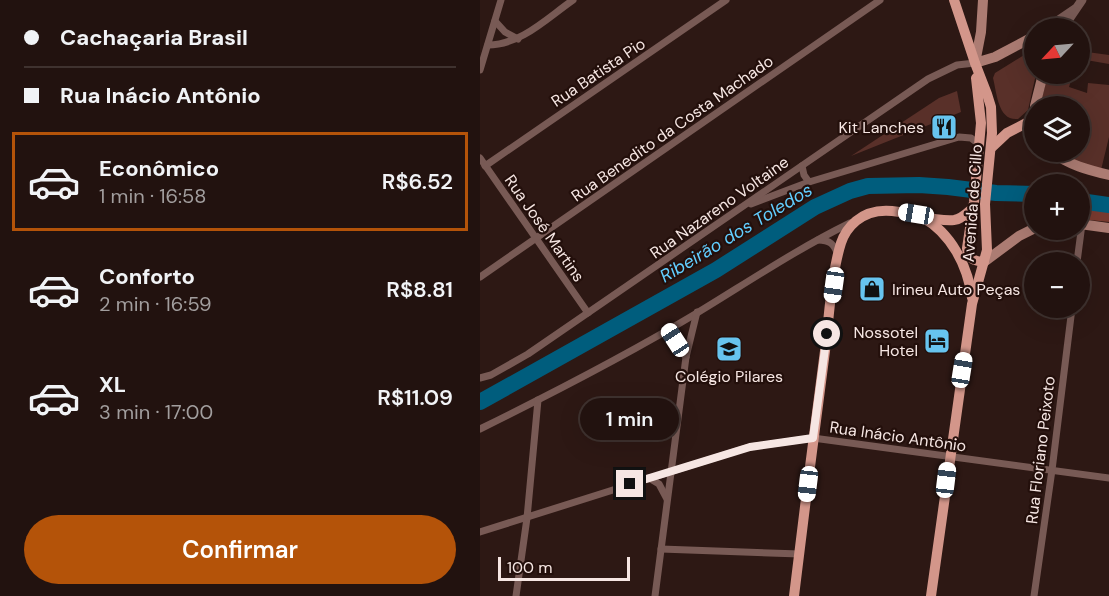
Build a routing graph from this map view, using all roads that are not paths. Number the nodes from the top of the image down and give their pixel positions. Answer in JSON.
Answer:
{"nodes":[{"id":1,"x":501,"y":0,"type":"edge"},
{"id":2,"x":573,"y":0,"type":"edge"},
{"id":3,"x":726,"y":0,"type":"edge"},
{"id":4,"x":879,"y":0,"type":"edge"},
{"id":5,"x":954,"y":0,"type":"edge"},
{"id":6,"x":983,"y":0,"type":"edge"},
{"id":7,"x":1082,"y":0,"type":"edge"},
{"id":8,"x":1075,"y":9,"type":"junction"},
{"id":9,"x":1062,"y":18,"type":"edge"},
{"id":10,"x":1069,"y":18,"type":"edge"},
{"id":11,"x":495,"y":21,"type":"junction"},
{"id":12,"x":518,"y":39,"type":"junction"},
{"id":13,"x":1024,"y":43,"type":"edge"},
{"id":14,"x":488,"y":45,"type":"junction"},
{"id":15,"x":975,"y":63,"type":"junction"},
{"id":16,"x":480,"y":70,"type":"edge"},
{"id":17,"x":1024,"y":125,"type":"edge"},
{"id":18,"x":985,"y":146,"type":"junction"},
{"id":19,"x":480,"y":158,"type":"edge"},
{"id":20,"x":1068,"y":162,"type":"edge"},
{"id":21,"x":485,"y":166,"type":"junction"},
{"id":22,"x":802,"y":166,"type":"junction"},
{"id":23,"x":1109,"y":174,"type":"edge"},
{"id":24,"x":809,"y":182,"type":"junction"},
{"id":25,"x":977,"y":205,"type":"junction"},
{"id":26,"x":740,"y":208,"type":"junction"},
{"id":27,"x":916,"y":214,"type":"junction"},
{"id":28,"x":858,"y":219,"type":"junction"},
{"id":29,"x":1090,"y":225,"type":"edge"},
{"id":30,"x":1109,"y":228,"type":"edge"},
{"id":31,"x":1024,"y":234,"type":"edge"},
{"id":32,"x":537,"y":238,"type":"junction"},
{"id":33,"x":816,"y":240,"type":"junction"},
{"id":34,"x":838,"y":255,"type":"junction"},
{"id":35,"x":984,"y":262,"type":"junction"},
{"id":36,"x":480,"y":277,"type":"edge"},
{"id":37,"x":972,"y":304,"type":"junction"},
{"id":38,"x":698,"y":312,"type":"junction"},
{"id":39,"x":588,"y":314,"type":"junction"},
{"id":40,"x":1071,"y":318,"type":"edge"},
{"id":41,"x":668,"y":330,"type":"junction"},
{"id":42,"x":686,"y":357,"type":"junction"},
{"id":43,"x":480,"y":378,"type":"edge"},
{"id":44,"x":538,"y":400,"type":"junction"},
{"id":45,"x":480,"y":429,"type":"edge"},
{"id":46,"x":813,"y":438,"type":"junction"},
{"id":47,"x":950,"y":457,"type":"junction"},
{"id":48,"x":1052,"y":470,"type":"junction"},
{"id":49,"x":672,"y":471,"type":"junction"},
{"id":50,"x":650,"y":478,"type":"junction"},
{"id":51,"x":1109,"y":478,"type":"edge"},
{"id":52,"x":668,"y":502,"type":"junction"},
{"id":53,"x":527,"y":518,"type":"junction"},
{"id":54,"x":480,"y":532,"type":"edge"},
{"id":55,"x":661,"y":549,"type":"junction"},
{"id":56,"x":800,"y":554,"type":"junction"},
{"id":57,"x":516,"y":596,"type":"edge"},
{"id":58,"x":655,"y":596,"type":"edge"},
{"id":59,"x":794,"y":596,"type":"edge"},
{"id":60,"x":932,"y":596,"type":"edge"},
{"id":61,"x":1034,"y":596,"type":"edge"}],
"edges":[{"from":1,"to":11,"type":"street"},
{"from":2,"to":12,"type":"street"},
{"from":3,"to":21,"type":"street","name":"Rua Batista Pio"},
{"from":4,"to":32,"type":"street","name":"Rua Benedito da Costa Machado"},
{"from":5,"to":15,"type":"main road","name":"Avenida de Cillo"},
{"from":6,"to":15,"type":"main road"},
{"from":7,"to":8,"type":"street"},
{"from":8,"to":9,"type":"street"},
{"from":8,"to":10,"type":"street"},
{"from":11,"to":12,"type":"street"},
{"from":11,"to":14,"type":"street"},
{"from":12,"to":14,"type":"street"},
{"from":13,"to":15,"type":"main road"},
{"from":14,"to":16,"type":"street"},
{"from":15,"to":18,"type":"main road","name":"Avenida de Cillo"},
{"from":15,"to":22,"type":"street","name":"Rua Nazareno Voltaine"},
{"from":17,"to":18,"type":"main road"},
{"from":18,"to":24,"type":"street"},
{"from":18,"to":25,"type":"main road","name":"Avenida de Cillo"},
{"from":19,"to":21,"type":"street","name":"Rua José Martins"},
{"from":20,"to":23,"type":"main road"},
{"from":21,"to":32,"type":"street","name":"Rua José Martins"},
{"from":22,"to":24,"type":"street"},
{"from":22,"to":26,"type":"street","name":"Rua Nazareno Voltaine"},
{"from":24,"to":26,"type":"street"},
{"from":25,"to":27,"type":"main road"},
{"from":25,"to":35,"type":"main road","name":"Avenida de Cillo"},
{"from":25,"to":35,"type":"main road"},
{"from":26,"to":39,"type":"street","name":"Rua Nazareno Voltaine"},
{"from":27,"to":28,"type":"main road"},
{"from":27,"to":37,"type":"main road"},
{"from":28,"to":33,"type":"street"},
{"from":28,"to":34,"type":"main road"},
{"from":29,"to":30,"type":"main road"},
{"from":31,"to":35,"type":"main road"},
{"from":32,"to":36,"type":"street","name":"Rua Benedito da Costa Machado"},
{"from":32,"to":39,"type":"street","name":"Rua José Martins"},
{"from":33,"to":34,"type":"street"},
{"from":33,"to":38,"type":"street"},
{"from":34,"to":46,"type":"main road"},
{"from":35,"to":37,"type":"main road","name":"Avenida de Cillo"},
{"from":37,"to":47,"type":"main road","name":"Avenida de Cillo"},
{"from":38,"to":41,"type":"street"},
{"from":38,"to":42,"type":"street"},
{"from":39,"to":43,"type":"street","name":"Rua Nazareno Voltaine"},
{"from":40,"to":48,"type":"street","name":"Rua Floriano Peixoto"},
{"from":41,"to":42,"type":"street"},
{"from":41,"to":44,"type":"street"},
{"from":42,"to":49,"type":"street"},
{"from":44,"to":45,"type":"street"},
{"from":44,"to":53,"type":"street"},
{"from":46,"to":47,"type":"street","name":"Rua Inácio Antônio"},
{"from":46,"to":49,"type":"street","name":"Rua Inácio Antônio"},
{"from":46,"to":56,"type":"main road"},
{"from":47,"to":48,"type":"street","name":"Rua Inácio Antônio"},
{"from":47,"to":60,"type":"main road","name":"Avenida de Cillo"},
{"from":48,"to":51,"type":"street","name":"Rua Inácio Antônio"},
{"from":48,"to":61,"type":"street","name":"Rua Floriano Peixoto"},
{"from":49,"to":50,"type":"street","name":"Rua Inácio Antônio"},
{"from":49,"to":52,"type":"street"},
{"from":50,"to":52,"type":"street"},
{"from":50,"to":53,"type":"street","name":"Rua Inácio Antônio"},
{"from":52,"to":55,"type":"street"},
{"from":53,"to":54,"type":"street","name":"Rua Inácio Antônio"},
{"from":53,"to":57,"type":"street"},
{"from":55,"to":56,"type":"street"},
{"from":55,"to":58,"type":"street"},
{"from":56,"to":59,"type":"main road"}]}
